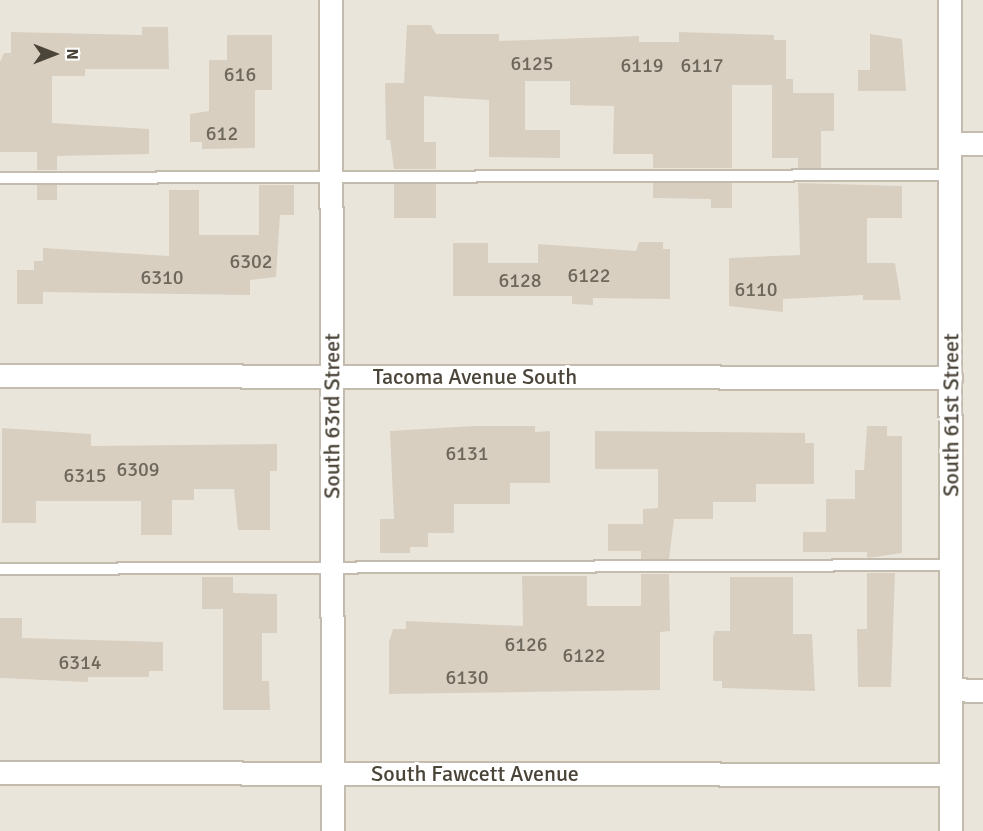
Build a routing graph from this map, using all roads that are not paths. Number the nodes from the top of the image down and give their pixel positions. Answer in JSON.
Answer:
{"nodes":[{"id":1,"x":331,"y":0,"type":"edge"},
{"id":2,"x":950,"y":0,"type":"edge"},
{"id":3,"x":952,"y":144,"type":"junction"},
{"id":4,"x":983,"y":144,"type":"edge"},
{"id":5,"x":951,"y":175,"type":"junction"},
{"id":6,"x":332,"y":177,"type":"junction"},
{"id":7,"x":0,"y":178,"type":"edge"},
{"id":8,"x":0,"y":376,"type":"edge"},
{"id":9,"x":332,"y":377,"type":"junction"},
{"id":10,"x":951,"y":378,"type":"junction"},
{"id":11,"x":951,"y":565,"type":"junction"},
{"id":12,"x":332,"y":568,"type":"junction"},
{"id":13,"x":0,"y":569,"type":"edge"},
{"id":14,"x":951,"y":690,"type":"junction"},
{"id":15,"x":983,"y":691,"type":"edge"},
{"id":16,"x":0,"y":773,"type":"edge"},
{"id":17,"x":333,"y":774,"type":"junction"},
{"id":18,"x":951,"y":775,"type":"junction"},
{"id":19,"x":333,"y":831,"type":"edge"},
{"id":20,"x":951,"y":831,"type":"edge"}],
"edges":[{"from":1,"to":6,"type":"street","name":"South 63rd Street"},
{"from":2,"to":3,"type":"street","name":"South 61st Street"},
{"from":3,"to":4,"type":"street"},
{"from":3,"to":5,"type":"street","name":"South 61st Street"},
{"from":5,"to":6,"type":"lane"},
{"from":5,"to":10,"type":"street","name":"South 61st Street"},
{"from":6,"to":7,"type":"lane"},
{"from":6,"to":9,"type":"street","name":"South 63rd Street"},
{"from":8,"to":9,"type":"street","name":"Tacoma Avenue South"},
{"from":9,"to":10,"type":"street","name":"Tacoma Avenue South"},
{"from":9,"to":12,"type":"street","name":"South 63rd Street"},
{"from":10,"to":11,"type":"street","name":"South 61st Street"},
{"from":11,"to":12,"type":"lane"},
{"from":11,"to":14,"type":"street","name":"South 61st Street"},
{"from":12,"to":13,"type":"lane"},
{"from":12,"to":17,"type":"street","name":"South 63rd Street"},
{"from":14,"to":15,"type":"street"},
{"from":14,"to":18,"type":"street","name":"South 61st Street"},
{"from":16,"to":17,"type":"street","name":"South Fawcett Avenue"},
{"from":17,"to":18,"type":"street","name":"South Fawcett Avenue"},
{"from":17,"to":19,"type":"street","name":"South 63rd Street"},
{"from":18,"to":20,"type":"street","name":"South 61st Street"}]}
